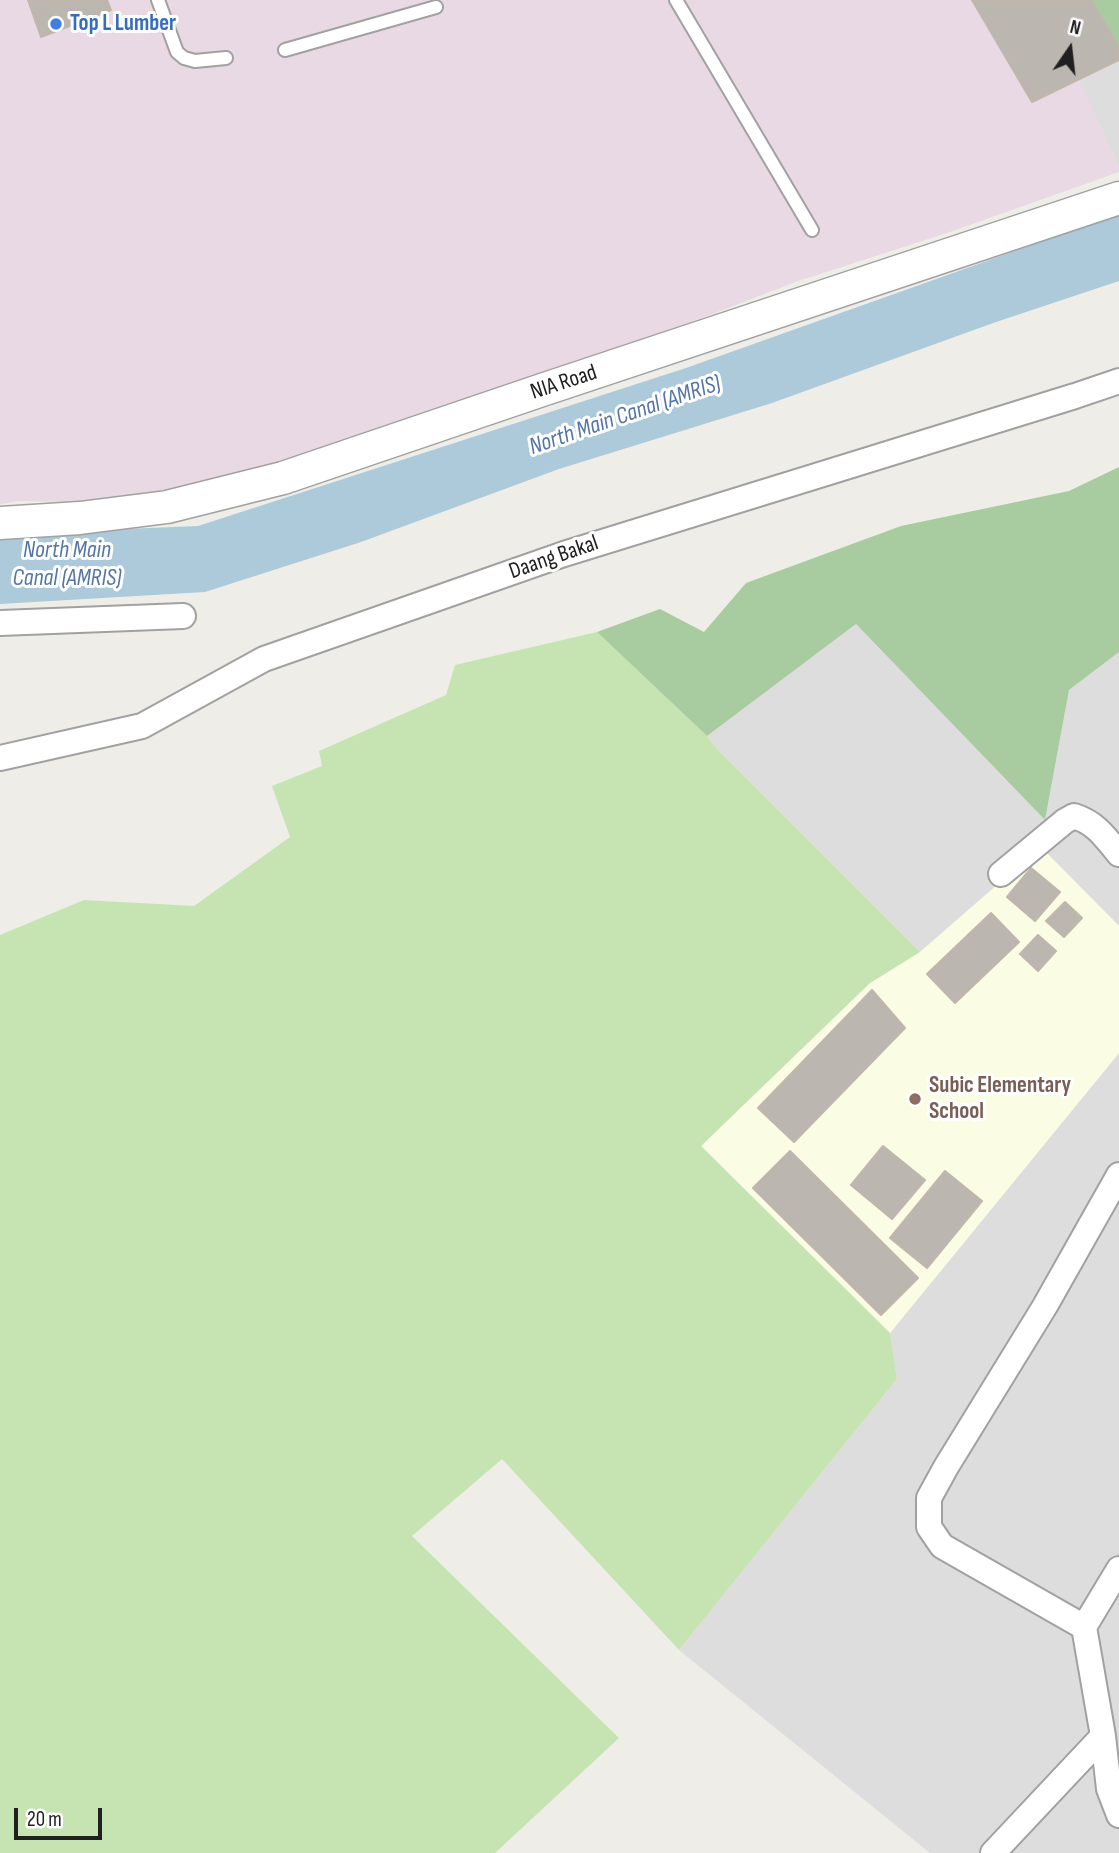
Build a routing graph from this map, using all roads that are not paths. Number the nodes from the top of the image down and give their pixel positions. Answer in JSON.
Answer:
{"nodes":[{"id":1,"x":158,"y":0,"type":"edge"},
{"id":2,"x":676,"y":0,"type":"edge"},
{"id":3,"x":436,"y":7,"type":"dead end"},
{"id":4,"x":285,"y":50,"type":"dead end"},
{"id":5,"x":226,"y":58,"type":"dead end"},
{"id":6,"x":1119,"y":198,"type":"edge"},
{"id":7,"x":812,"y":230,"type":"dead end"},
{"id":8,"x":1119,"y":381,"type":"edge"},
{"id":9,"x":0,"y":523,"type":"edge"},
{"id":10,"x":183,"y":616,"type":"dead end"},
{"id":11,"x":0,"y":623,"type":"edge"},
{"id":12,"x":0,"y":758,"type":"edge"},
{"id":13,"x":1119,"y":854,"type":"edge"},
{"id":14,"x":1001,"y":874,"type":"dead end"},
{"id":15,"x":1119,"y":1175,"type":"edge"},
{"id":16,"x":1119,"y":1569,"type":"edge"},
{"id":17,"x":1084,"y":1627,"type":"junction"},
{"id":18,"x":1103,"y":1736,"type":"junction"},
{"id":19,"x":1119,"y":1815,"type":"edge"},
{"id":20,"x":993,"y":1853,"type":"edge"}],
"edges":[{"from":1,"to":5,"type":"lane"},
{"from":2,"to":7,"type":"lane"},
{"from":3,"to":4,"type":"lane"},
{"from":6,"to":9,"type":"street","name":"NIA Road"},
{"from":8,"to":12,"type":"street","name":"Daang Bakal"},
{"from":10,"to":11,"type":"street"},
{"from":13,"to":14,"type":"street"},
{"from":15,"to":17,"type":"street"},
{"from":16,"to":17,"type":"street"},
{"from":17,"to":18,"type":"street"},
{"from":18,"to":19,"type":"street"},
{"from":18,"to":20,"type":"street"}]}
